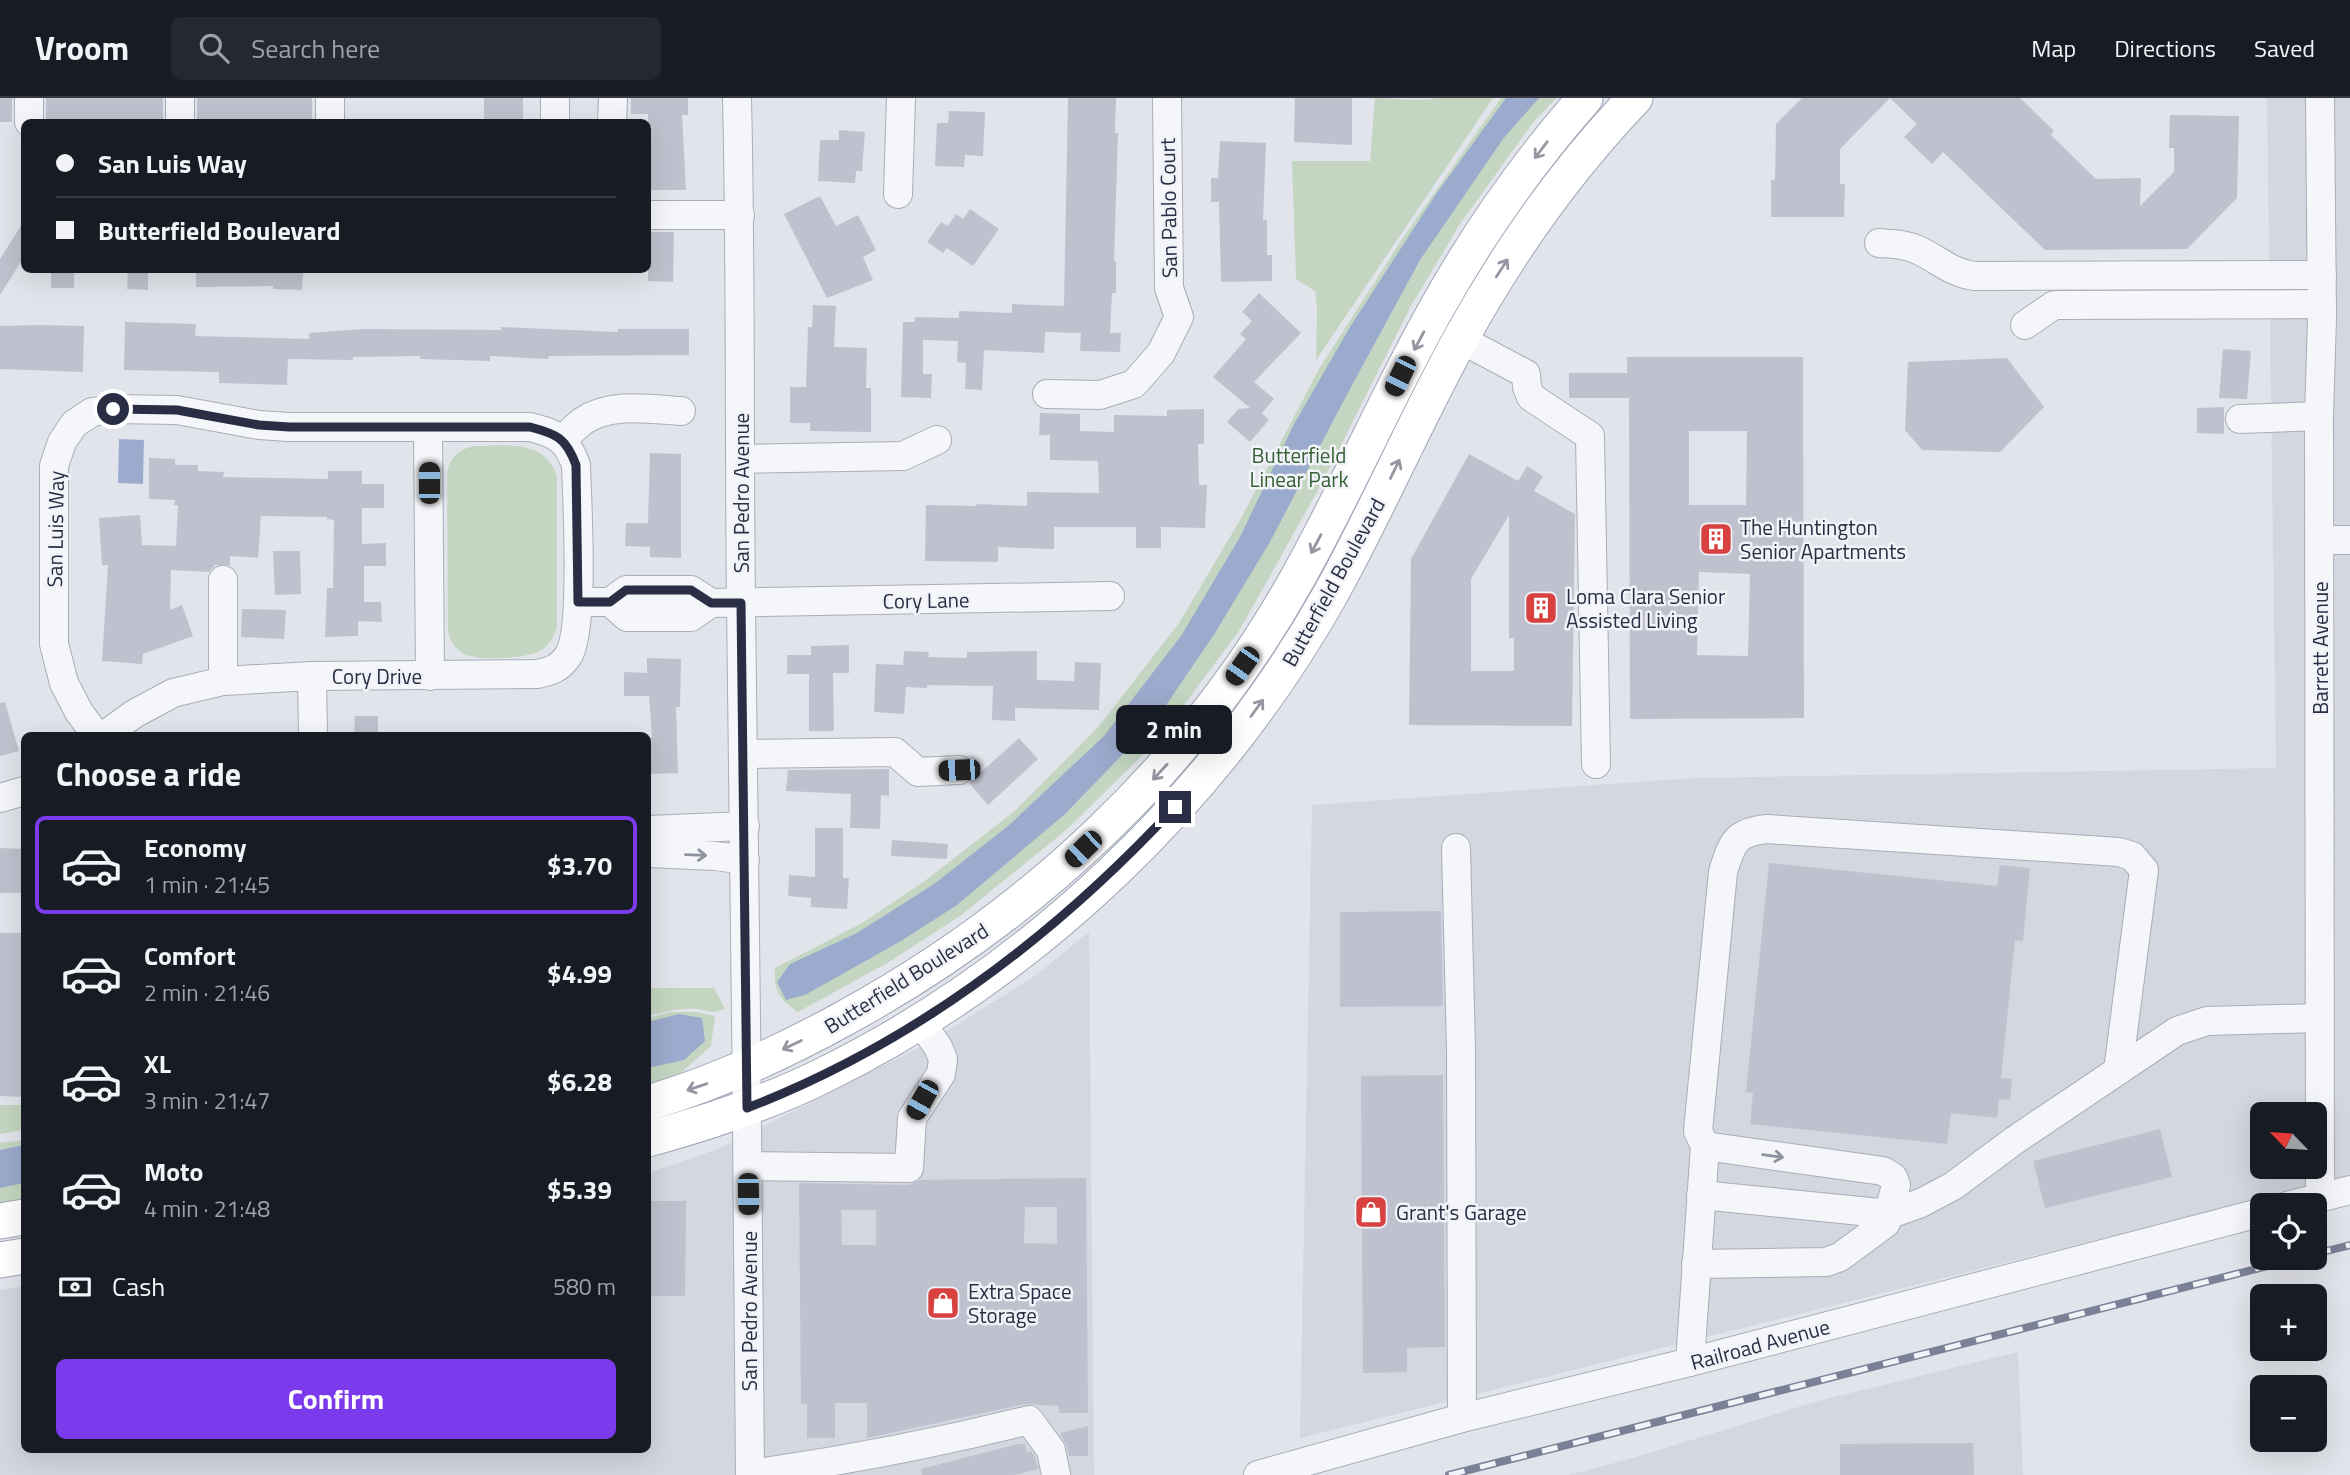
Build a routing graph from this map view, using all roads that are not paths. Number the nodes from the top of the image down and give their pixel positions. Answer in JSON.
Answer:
{"nodes":[{"id":1,"x":29,"y":98,"type":"edge"},
{"id":2,"x":180,"y":98,"type":"edge"},
{"id":3,"x":330,"y":98,"type":"edge"},
{"id":4,"x":555,"y":98,"type":"edge"},
{"id":5,"x":613,"y":98,"type":"edge"},
{"id":6,"x":737,"y":98,"type":"edge"},
{"id":7,"x":901,"y":98,"type":"edge"},
{"id":8,"x":1167,"y":98,"type":"edge"},
{"id":9,"x":1585,"y":98,"type":"edge"},
{"id":10,"x":1635,"y":98,"type":"edge"},
{"id":11,"x":2320,"y":98,"type":"edge"},
{"id":12,"x":29,"y":119,"type":"edge"},
{"id":13,"x":180,"y":119,"type":"edge"},
{"id":14,"x":330,"y":119,"type":"edge"},
{"id":15,"x":555,"y":119,"type":"edge"},
{"id":16,"x":612,"y":119,"type":"edge"},
{"id":17,"x":898,"y":194,"type":"dead end"},
{"id":18,"x":651,"y":215,"type":"edge"},
{"id":19,"x":740,"y":215,"type":"junction"},
{"id":20,"x":1879,"y":243,"type":"dead end"},
{"id":21,"x":2322,"y":275,"type":"junction"},
{"id":22,"x":2322,"y":304,"type":"junction"},
{"id":23,"x":2025,"y":325,"type":"dead end"},
{"id":24,"x":1460,"y":339,"type":"junction"},
{"id":25,"x":1047,"y":394,"type":"dead end"},
{"id":26,"x":681,"y":411,"type":"dead end"},
{"id":27,"x":2319,"y":416,"type":"junction"},
{"id":28,"x":2240,"y":419,"type":"dead end"},
{"id":29,"x":428,"y":427,"type":"junction"},
{"id":30,"x":562,"y":440,"type":"junction"},
{"id":31,"x":937,"y":440,"type":"dead end"},
{"id":32,"x":741,"y":459,"type":"junction"},
{"id":33,"x":2320,"y":540,"type":"junction"},
{"id":34,"x":2350,"y":540,"type":"edge"},
{"id":35,"x":223,"y":580,"type":"dead end"},
{"id":36,"x":1111,"y":596,"type":"dead end"},
{"id":37,"x":578,"y":602,"type":"junction"},
{"id":38,"x":741,"y":603,"type":"junction"},
{"id":39,"x":312,"y":676,"type":"junction"},
{"id":40,"x":430,"y":676,"type":"junction"},
{"id":41,"x":223,"y":681,"type":"junction"},
{"id":42,"x":94,"y":732,"type":"edge"},
{"id":43,"x":110,"y":732,"type":"edge"},
{"id":44,"x":313,"y":732,"type":"edge"},
{"id":45,"x":745,"y":754,"type":"junction"},
{"id":46,"x":1596,"y":764,"type":"dead end"},
{"id":47,"x":959,"y":770,"type":"dead end"},
{"id":48,"x":21,"y":792,"type":"edge"},
{"id":49,"x":0,"y":798,"type":"edge"},
{"id":50,"x":745,"y":826,"type":"junction"},
{"id":51,"x":651,"y":830,"type":"edge"},
{"id":52,"x":1456,"y":848,"type":"dead end"},
{"id":53,"x":651,"y":853,"type":"edge"},
{"id":54,"x":745,"y":860,"type":"junction"},
{"id":55,"x":2319,"y":1018,"type":"junction"},
{"id":56,"x":920,"y":1021,"type":"junction"},
{"id":57,"x":746,"y":1067,"type":"junction"},
{"id":58,"x":2118,"y":1071,"type":"junction"},
{"id":59,"x":651,"y":1102,"type":"edge"},
{"id":60,"x":747,"y":1108,"type":"junction"},
{"id":61,"x":651,"y":1138,"type":"edge"},
{"id":62,"x":1705,"y":1146,"type":"junction"},
{"id":63,"x":748,"y":1166,"type":"junction"},
{"id":64,"x":2350,"y":1190,"type":"edge"},
{"id":65,"x":2320,"y":1193,"type":"edge"},
{"id":66,"x":1701,"y":1195,"type":"junction"},
{"id":67,"x":2327,"y":1195,"type":"edge"},
{"id":68,"x":1890,"y":1214,"type":"junction"},
{"id":69,"x":2250,"y":1215,"type":"edge"},
{"id":70,"x":21,"y":1218,"type":"edge"},
{"id":71,"x":0,"y":1221,"type":"edge"},
{"id":72,"x":21,"y":1256,"type":"edge"},
{"id":73,"x":0,"y":1260,"type":"edge"},
{"id":74,"x":1696,"y":1264,"type":"junction"},
{"id":75,"x":1690,"y":1362,"type":"junction"},
{"id":76,"x":1462,"y":1418,"type":"junction"},
{"id":77,"x":750,"y":1474,"type":"edge"},
{"id":78,"x":1056,"y":1475,"type":"edge"},
{"id":79,"x":1258,"y":1475,"type":"edge"}],
"edges":[{"from":1,"to":12,"type":"street"},
{"from":2,"to":13,"type":"street"},
{"from":3,"to":14,"type":"street"},
{"from":4,"to":15,"type":"street"},
{"from":5,"to":16,"type":"street"},
{"from":6,"to":19,"type":"street","name":"San Pedro Avenue"},
{"from":7,"to":17,"type":"street"},
{"from":8,"to":25,"type":"street","name":"San Pablo Court"},
{"from":9,"to":57,"type":"main road","name":"Butterfield Boulevard","one_way":true},
{"from":24,"to":10,"type":"main road","name":"Butterfield Boulevard","one_way":true},
{"from":11,"to":21,"type":"street","name":"Barrett Avenue"},
{"from":18,"to":19,"type":"street"},
{"from":19,"to":32,"type":"street","name":"San Pedro Avenue"},
{"from":20,"to":21,"type":"street"},
{"from":21,"to":22,"type":"street","name":"Barrett Avenue"},
{"from":22,"to":23,"type":"street"},
{"from":22,"to":27,"type":"street","name":"Barrett Avenue"},
{"from":24,"to":46,"type":"street"},
{"from":56,"to":24,"type":"main road","name":"Butterfield Boulevard","one_way":true},
{"from":26,"to":30,"type":"street"},
{"from":27,"to":28,"type":"street"},
{"from":27,"to":33,"type":"street","name":"Barrett Avenue"},
{"from":29,"to":30,"type":"street","name":"San Luis Way"},
{"from":29,"to":40,"type":"street"},
{"from":29,"to":42,"type":"street","name":"San Luis Way"},
{"from":30,"to":37,"type":"street"},
{"from":31,"to":32,"type":"street"},
{"from":32,"to":38,"type":"street","name":"San Pedro Avenue"},
{"from":33,"to":34,"type":"street"},
{"from":33,"to":55,"type":"street","name":"Barrett Avenue"},
{"from":35,"to":41,"type":"street"},
{"from":36,"to":38,"type":"street","name":"Cory Lane"},
{"from":37,"to":38,"type":"street"},
{"from":37,"to":40,"type":"street","name":"Cory Drive"},
{"from":38,"to":45,"type":"street","name":"San Pedro Avenue"},
{"from":39,"to":40,"type":"street","name":"Cory Drive"},
{"from":39,"to":41,"type":"street","name":"Cory Drive"},
{"from":39,"to":44,"type":"street"},
{"from":41,"to":43,"type":"street","name":"Cory Drive"},
{"from":45,"to":47,"type":"street"},
{"from":45,"to":50,"type":"street","name":"San Pedro Avenue"},
{"from":48,"to":49,"type":"street"},
{"from":50,"to":51,"type":"street"},
{"from":50,"to":54,"type":"street","name":"San Pedro Avenue"},
{"from":52,"to":76,"type":"street"},
{"from":53,"to":54,"type":"street","one_way":true},
{"from":54,"to":57,"type":"street","name":"San Pedro Avenue"},
{"from":55,"to":58,"type":"street"},
{"from":55,"to":65,"type":"street","name":"Barrett Avenue"},
{"from":56,"to":60,"type":"main road","name":"Butterfield Boulevard"},
{"from":56,"to":63,"type":"street"},
{"from":57,"to":59,"type":"main road","name":"Butterfield Boulevard","one_way":true},
{"from":57,"to":60,"type":"street","name":"San Pedro Avenue"},
{"from":58,"to":62,"type":"street"},
{"from":58,"to":68,"type":"street"},
{"from":60,"to":61,"type":"main road","name":"Butterfield Boulevard"},
{"from":60,"to":63,"type":"street","name":"San Pedro Avenue"},
{"from":62,"to":66,"type":"street"},
{"from":62,"to":68,"type":"street","one_way":true},
{"from":63,"to":77,"type":"street","name":"San Pedro Avenue"},
{"from":64,"to":67,"type":"street"},
{"from":66,"to":68,"type":"street"},
{"from":66,"to":74,"type":"street"},
{"from":68,"to":74,"type":"street"},
{"from":69,"to":75,"type":"street","name":"Railroad Avenue"},
{"from":70,"to":71,"type":"main road"},
{"from":72,"to":73,"type":"main road"},
{"from":74,"to":75,"type":"street"},
{"from":75,"to":76,"type":"street","name":"Railroad Avenue"},
{"from":76,"to":79,"type":"street","name":"Railroad Avenue"},
{"from":77,"to":78,"type":"street"}]}
